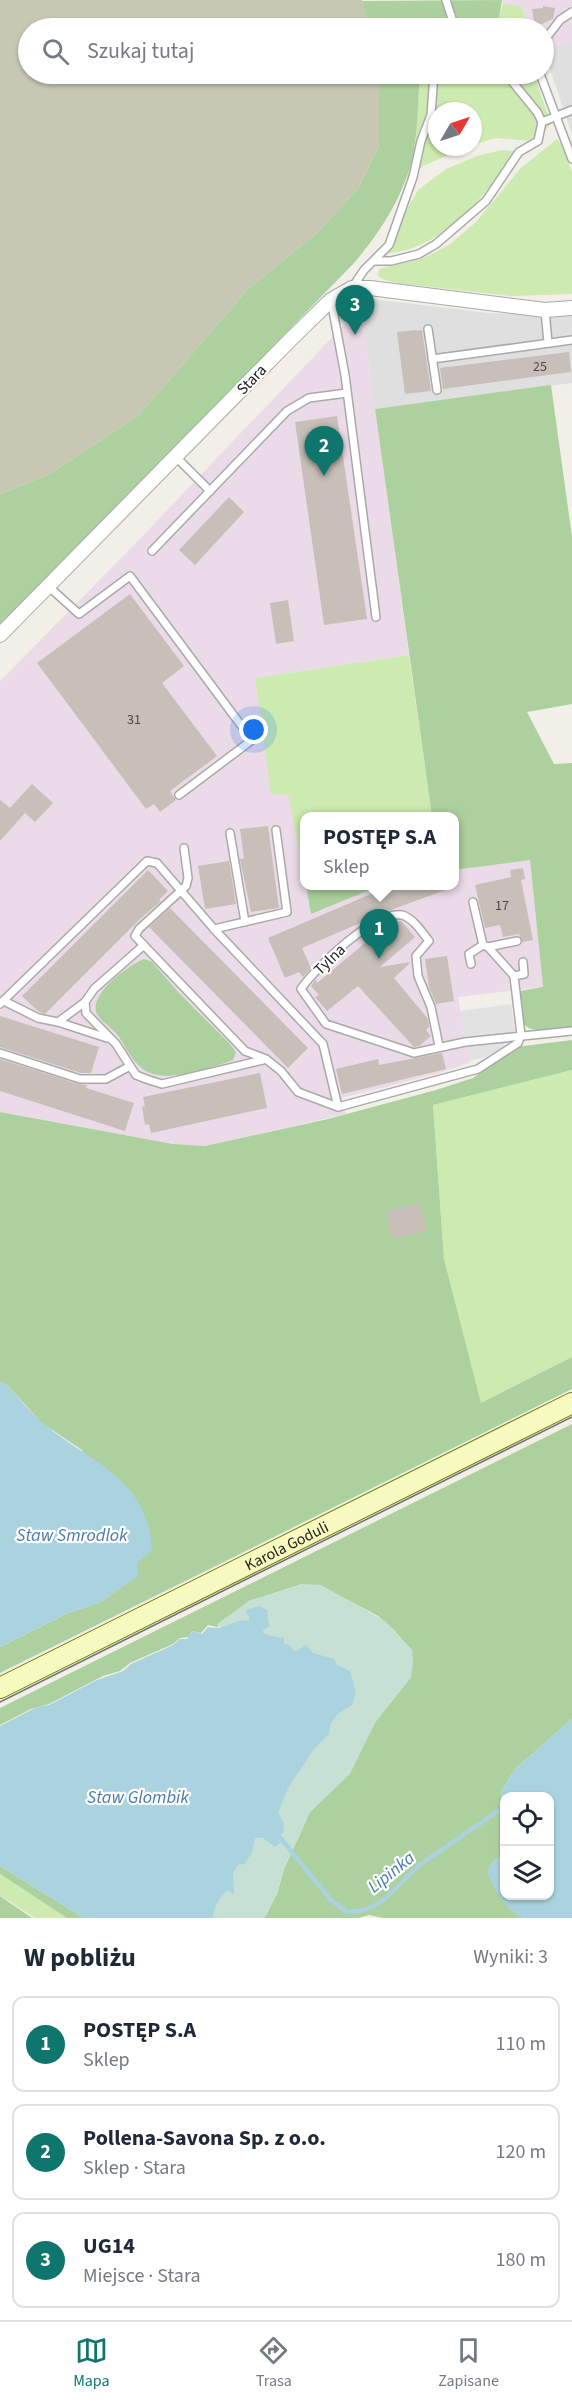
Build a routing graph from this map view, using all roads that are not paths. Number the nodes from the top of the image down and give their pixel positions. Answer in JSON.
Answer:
{"nodes":[{"id":1,"x":446,"y":0,"type":"edge"},
{"id":2,"x":572,"y":12,"type":"edge"},
{"id":3,"x":452,"y":18,"type":"edge"},
{"id":4,"x":554,"y":27,"type":"edge"},
{"id":5,"x":433,"y":84,"type":"edge"},
{"id":6,"x":514,"y":84,"type":"edge"},
{"id":7,"x":544,"y":84,"type":"edge"},
{"id":8,"x":572,"y":110,"type":"edge"},
{"id":9,"x":556,"y":117,"type":"junction"},
{"id":10,"x":542,"y":122,"type":"junction"},
{"id":11,"x":572,"y":159,"type":"edge"},
{"id":12,"x":375,"y":261,"type":"junction"},
{"id":13,"x":352,"y":288,"type":"junction"},
{"id":14,"x":331,"y":300,"type":"junction"},
{"id":15,"x":572,"y":308,"type":"edge"},
{"id":16,"x":545,"y":310,"type":"junction"},
{"id":17,"x":428,"y":329,"type":"dead end"},
{"id":18,"x":572,"y":340,"type":"edge"},
{"id":19,"x":548,"y":343,"type":"junction"},
{"id":20,"x":432,"y":359,"type":"junction"},
{"id":21,"x":437,"y":390,"type":"dead end"},
{"id":22,"x":347,"y":393,"type":"junction"},
{"id":23,"x":175,"y":456,"type":"junction"},
{"id":24,"x":210,"y":491,"type":"junction"},
{"id":25,"x":152,"y":551,"type":"dead end"},
{"id":26,"x":48,"y":586,"type":"junction"},
{"id":27,"x":376,"y":617,"type":"dead end"},
{"id":28,"x":0,"y":635,"type":"edge"},
{"id":29,"x":178,"y":795,"type":"dead end"},
{"id":30,"x":276,"y":830,"type":"dead end"},
{"id":31,"x":230,"y":833,"type":"dead end"},
{"id":32,"x":184,"y":848,"type":"dead end"},
{"id":33,"x":182,"y":891,"type":"junction"},
{"id":34,"x":473,"y":902,"type":"dead end"},
{"id":35,"x":245,"y":922,"type":"junction"},
{"id":36,"x":214,"y":929,"type":"junction"},
{"id":37,"x":517,"y":941,"type":"dead end"},
{"id":38,"x":144,"y":945,"type":"junction"},
{"id":39,"x":485,"y":946,"type":"junction"},
{"id":40,"x":523,"y":962,"type":"dead end"},
{"id":41,"x":471,"y":964,"type":"dead end"},
{"id":42,"x":514,"y":976,"type":"junction"},
{"id":43,"x":2,"y":1002,"type":"edge"},
{"id":44,"x":86,"y":1002,"type":"junction"},
{"id":45,"x":58,"y":1022,"type":"junction"},
{"id":46,"x":572,"y":1031,"type":"edge"},
{"id":47,"x":521,"y":1035,"type":"junction"},
{"id":48,"x":112,"y":1040,"type":"junction"},
{"id":49,"x":439,"y":1046,"type":"junction"},
{"id":50,"x":0,"y":1053,"type":"edge"},
{"id":51,"x":266,"y":1059,"type":"junction"},
{"id":52,"x":130,"y":1066,"type":"junction"},
{"id":53,"x":338,"y":1107,"type":"junction"},
{"id":54,"x":572,"y":1403,"type":"edge"},
{"id":55,"x":0,"y":1688,"type":"edge"}],
"edges":[{"from":1,"to":3,"type":"lane"},
{"from":2,"to":4,"type":"lane"},
{"from":5,"to":12,"type":"lane"},
{"from":6,"to":10,"type":"lane"},
{"from":7,"to":9,"type":"lane"},
{"from":8,"to":9,"type":"lane"},
{"from":9,"to":10,"type":"lane"},
{"from":9,"to":11,"type":"lane"},
{"from":10,"to":12,"type":"lane"},
{"from":12,"to":13,"type":"lane"},
{"from":13,"to":14,"type":"street","name":"Stara"},
{"from":13,"to":16,"type":"street"},
{"from":14,"to":22,"type":"lane"},
{"from":14,"to":23,"type":"street","name":"Stara"},
{"from":15,"to":16,"type":"street"},
{"from":16,"to":19,"type":"lane"},
{"from":17,"to":20,"type":"lane"},
{"from":18,"to":19,"type":"lane"},
{"from":19,"to":20,"type":"lane"},
{"from":20,"to":21,"type":"lane"},
{"from":22,"to":24,"type":"lane"},
{"from":22,"to":27,"type":"lane"},
{"from":23,"to":24,"type":"lane"},
{"from":23,"to":26,"type":"street","name":"Stara"},
{"from":24,"to":25,"type":"lane"},
{"from":26,"to":28,"type":"street","name":"Stara"},
{"from":26,"to":29,"type":"lane"},
{"from":30,"to":35,"type":"lane"},
{"from":31,"to":35,"type":"lane"},
{"from":32,"to":33,"type":"lane"},
{"from":33,"to":36,"type":"lane"},
{"from":33,"to":38,"type":"lane"},
{"from":33,"to":43,"type":"lane"},
{"from":34,"to":39,"type":"lane"},
{"from":35,"to":36,"type":"lane"},
{"from":36,"to":53,"type":"lane"},
{"from":37,"to":39,"type":"lane"},
{"from":38,"to":44,"type":"lane"},
{"from":38,"to":51,"type":"lane"},
{"from":39,"to":41,"type":"lane"},
{"from":39,"to":42,"type":"lane"},
{"from":40,"to":42,"type":"lane"},
{"from":42,"to":47,"type":"lane"},
{"from":43,"to":45,"type":"lane"},
{"from":44,"to":45,"type":"lane"},
{"from":44,"to":48,"type":"lane"},
{"from":45,"to":48,"type":"lane"},
{"from":46,"to":47,"type":"lane","name":"Tylna"},
{"from":47,"to":49,"type":"lane","name":"Tylna"},
{"from":47,"to":53,"type":"lane"},
{"from":48,"to":52,"type":"lane"},
{"from":49,"to":49,"type":"lane","name":"Tylna"},
{"from":50,"to":52,"type":"lane"},
{"from":51,"to":52,"type":"lane"},
{"from":51,"to":53,"type":"lane"},
{"from":54,"to":55,"type":"main road","name":"Karola Goduli"}]}
